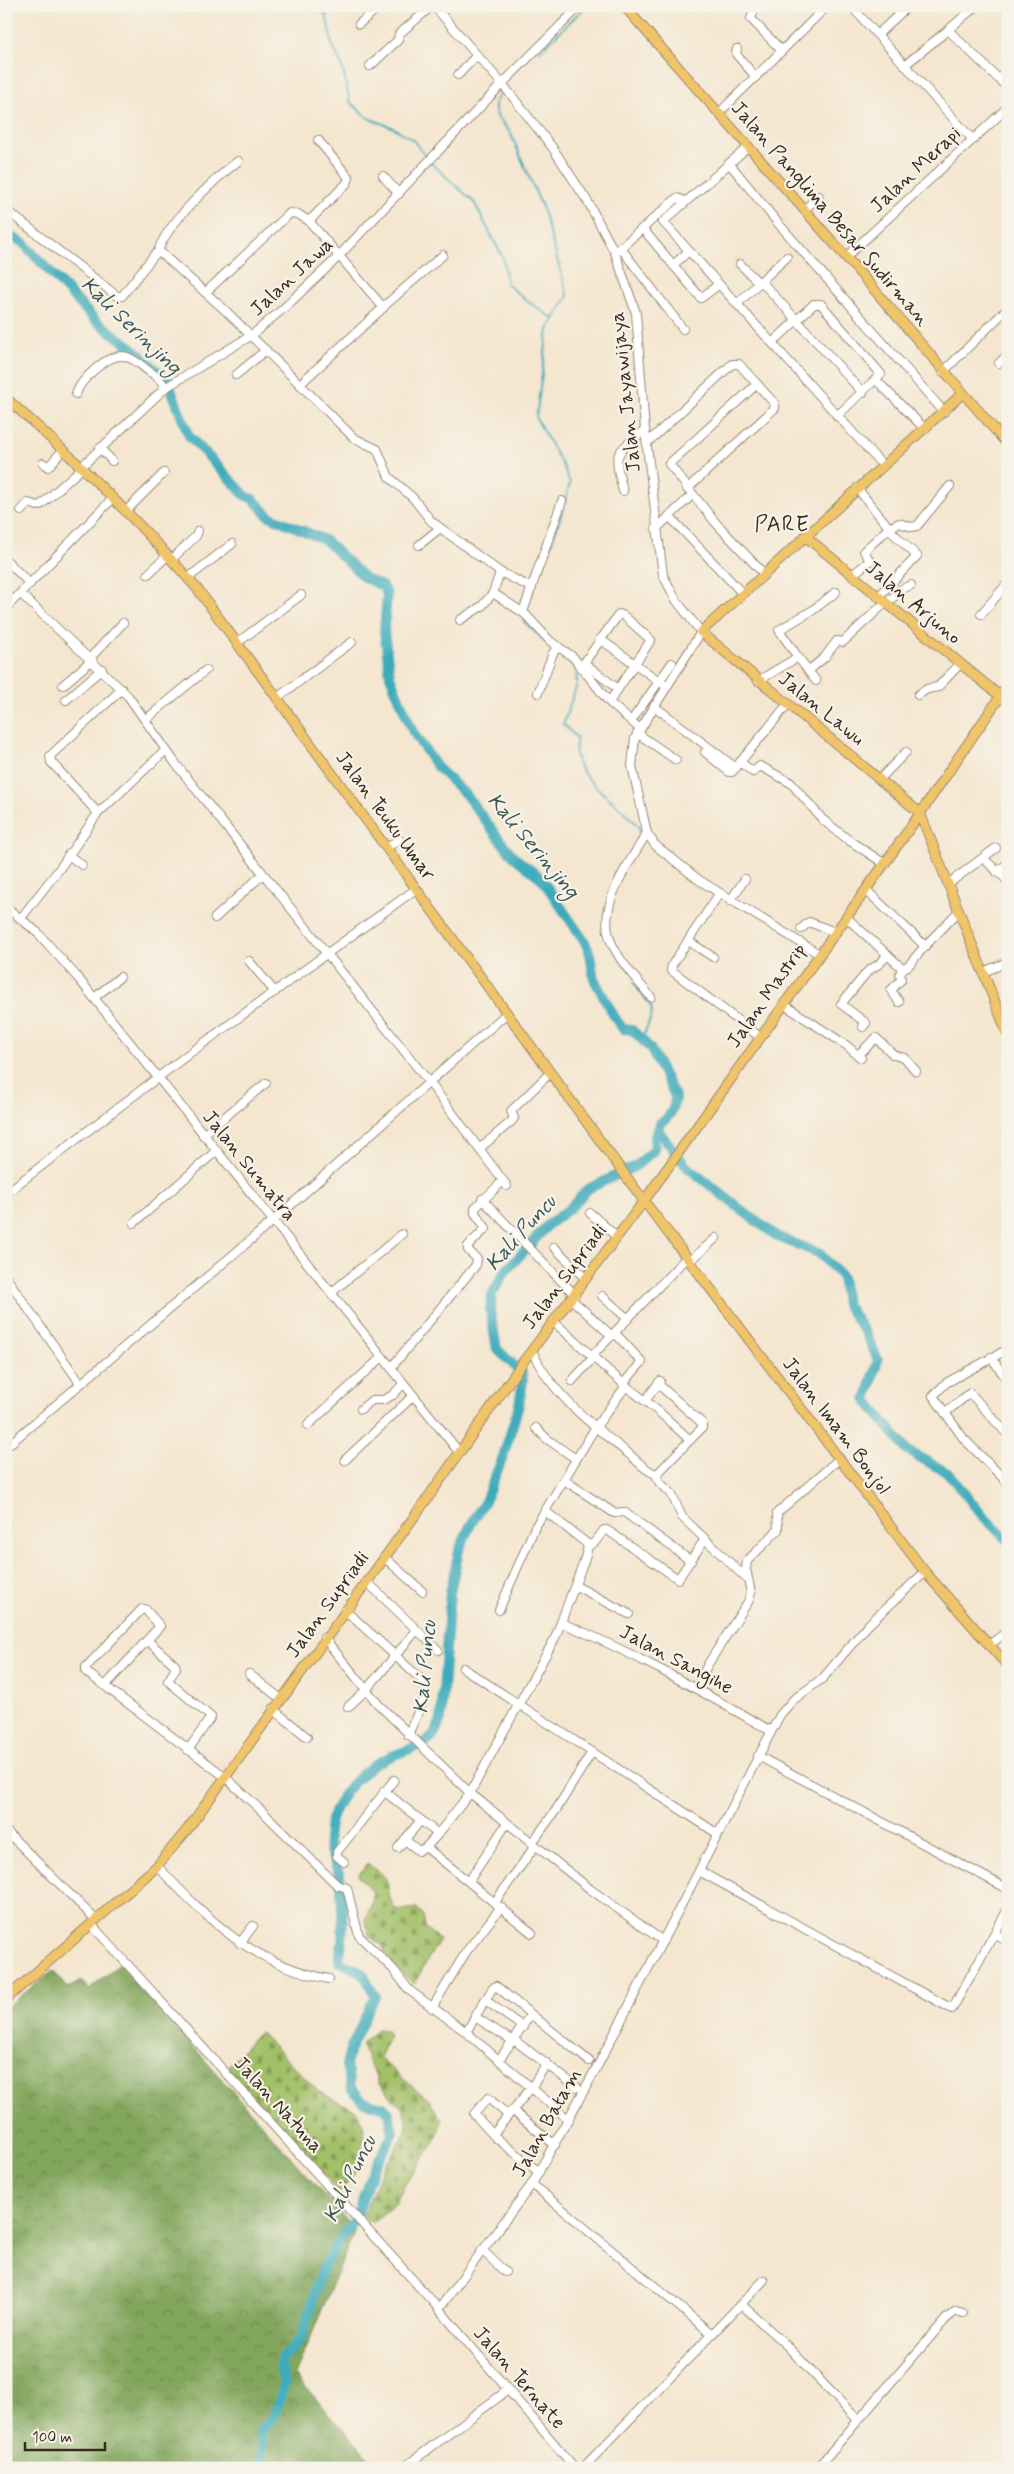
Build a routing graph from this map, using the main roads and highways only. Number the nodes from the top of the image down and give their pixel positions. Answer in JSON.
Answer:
{"nodes":[{"id":1,"x":624,"y":6,"type":"edge"},
{"id":2,"x":962,"y":394,"type":"junction"},
{"id":3,"x":6,"y":398,"type":"edge"},
{"id":4,"x":1008,"y":445,"type":"edge"},
{"id":5,"x":805,"y":536,"type":"junction"},
{"id":6,"x":1008,"y":685,"type":"edge"},
{"id":7,"x":1000,"y":696,"type":"junction"},
{"id":8,"x":931,"y":797,"type":"junction"},
{"id":9,"x":920,"y":814,"type":"junction"},
{"id":10,"x":928,"y":833,"type":"junction"},
{"id":11,"x":1008,"y":1034,"type":"edge"},
{"id":12,"x":644,"y":1201,"type":"junction"},
{"id":13,"x":1008,"y":1666,"type":"edge"},
{"id":14,"x":10,"y":1996,"type":"edge"}],
"edges":[{"from":1,"to":2,"type":"main road","name":"Jalan Panglima Besar Sudirman"},
{"from":2,"to":4,"type":"main road","name":"Jalan Panglima Besar Sudirman"},
{"from":2,"to":5,"type":"main road"},
{"from":3,"to":12,"type":"main road","name":"Jalan Teuku Umar"},
{"from":5,"to":7,"type":"main road","name":"Jalan Arjuno"},
{"from":5,"to":9,"type":"main road","name":"Jalan Lawu"},
{"from":6,"to":7,"type":"main road","name":"Jalan Mastrip"},
{"from":7,"to":8,"type":"main road","name":"Jalan Mastrip"},
{"from":8,"to":9,"type":"main road","name":"Jalan Mastrip"},
{"from":8,"to":10,"type":"main road"},
{"from":9,"to":10,"type":"main road"},
{"from":9,"to":12,"type":"main road","name":"Jalan Mastrip"},
{"from":10,"to":11,"type":"main road"},
{"from":12,"to":13,"type":"main road","name":"Jalan Imam Bonjol"},
{"from":12,"to":14,"type":"main road","name":"Jalan Supriadi"}]}
